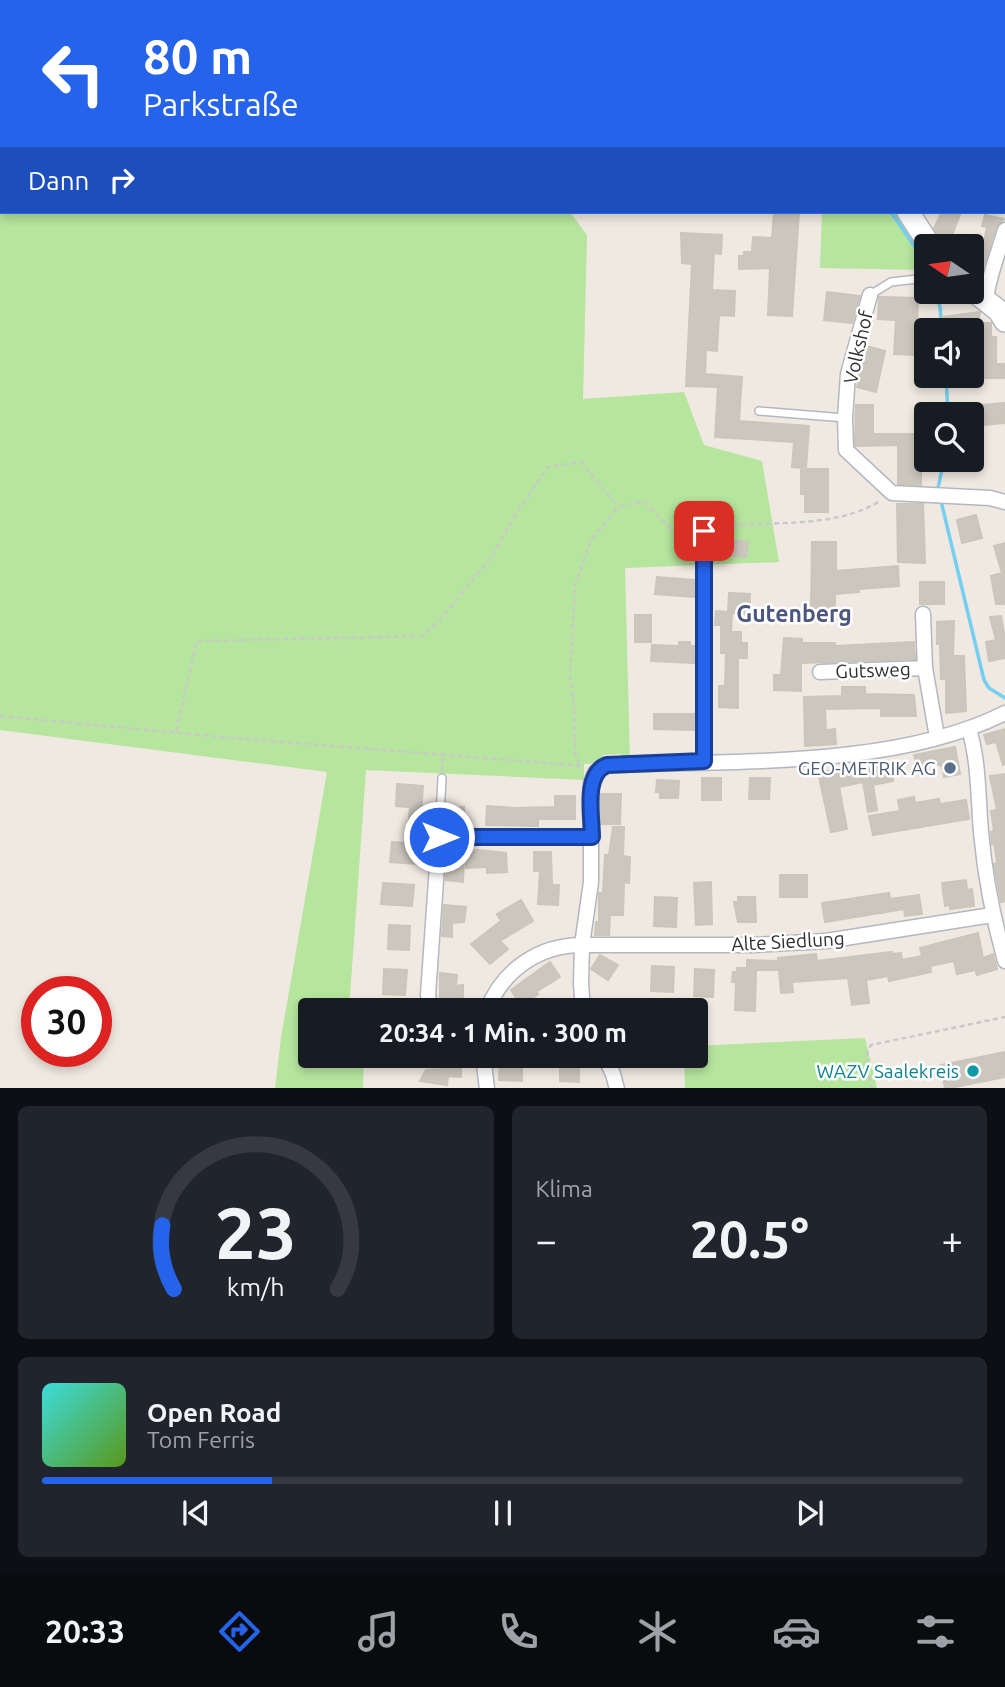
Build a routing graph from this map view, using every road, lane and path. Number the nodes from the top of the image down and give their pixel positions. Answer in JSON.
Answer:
{"nodes":[{"id":1,"x":909,"y":214,"type":"edge"},
{"id":2,"x":1005,"y":230,"type":"edge"},
{"id":3,"x":922,"y":234,"type":"edge"},
{"id":4,"x":914,"y":280,"type":"edge"},
{"id":5,"x":870,"y":295,"type":"joint"},
{"id":6,"x":990,"y":305,"type":"edge"},
{"id":7,"x":759,"y":411,"type":"dead end"},
{"id":8,"x":845,"y":418,"type":"junction"},
{"id":9,"x":892,"y":493,"type":"junction"},
{"id":10,"x":1005,"y":502,"type":"edge"},
{"id":11,"x":618,"y":507,"type":"junction"},
{"id":12,"x":704,"y":531,"type":"junction"},
{"id":13,"x":923,"y":614,"type":"dead end"},
{"id":14,"x":925,"y":668,"type":"junction"},
{"id":15,"x":820,"y":671,"type":"dead end"},
{"id":16,"x":1005,"y":713,"type":"edge"},
{"id":17,"x":0,"y":716,"type":"edge"},
{"id":18,"x":969,"y":729,"type":"junction"},
{"id":19,"x":176,"y":731,"type":"junction"},
{"id":20,"x":937,"y":737,"type":"junction"},
{"id":21,"x":443,"y":753,"type":"junction"},
{"id":22,"x":704,"y":761,"type":"junction"},
{"id":23,"x":579,"y":764,"type":"junction"},
{"id":24,"x":595,"y":772,"type":"junction"},
{"id":25,"x":442,"y":778,"type":"joint"},
{"id":26,"x":439,"y":837,"type":"junction"},
{"id":27,"x":592,"y":837,"type":"junction"},
{"id":28,"x":992,"y":915,"type":"junction"},
{"id":29,"x":582,"y":945,"type":"junction"},
{"id":30,"x":1005,"y":961,"type":"edge"},
{"id":31,"x":429,"y":998,"type":"edge"},
{"id":32,"x":493,"y":998,"type":"edge"},
{"id":33,"x":582,"y":998,"type":"edge"},
{"id":34,"x":1005,"y":1017,"type":"edge"},
{"id":35,"x":485,"y":1068,"type":"edge"},
{"id":36,"x":610,"y":1068,"type":"edge"},
{"id":37,"x":487,"y":1088,"type":"edge"},
{"id":38,"x":617,"y":1088,"type":"edge"},
{"id":39,"x":872,"y":1088,"type":"edge"}],
"edges":[{"from":1,"to":3,"type":"street"},
{"from":2,"to":6,"type":"street"},
{"from":4,"to":5,"type":"lane","name":"Volkshof"},
{"from":5,"to":8,"type":"street","name":"Volkshof"},
{"from":7,"to":8,"type":"lane"},
{"from":8,"to":9,"type":"street","name":"Volkshof"},
{"from":9,"to":10,"type":"street"},
{"from":9,"to":12,"type":"path"},
{"from":11,"to":12,"type":"path"},
{"from":11,"to":19,"type":"path"},
{"from":11,"to":23,"type":"path"},
{"from":12,"to":22,"type":"street"},
{"from":13,"to":14,"type":"street","name":"Gutsweg"},
{"from":14,"to":15,"type":"street","name":"Gutsweg"},
{"from":14,"to":20,"type":"street","name":"Gutsweg"},
{"from":16,"to":18,"type":"street"},
{"from":17,"to":19,"type":"path"},
{"from":18,"to":20,"type":"street"},
{"from":18,"to":28,"type":"street"},
{"from":19,"to":21,"type":"path"},
{"from":20,"to":22,"type":"street"},
{"from":21,"to":23,"type":"path"},
{"from":21,"to":25,"type":"path"},
{"from":22,"to":24,"type":"street"},
{"from":23,"to":24,"type":"path"},
{"from":24,"to":27,"type":"street"},
{"from":25,"to":26,"type":"lane"},
{"from":26,"to":27,"type":"street"},
{"from":26,"to":31,"type":"street"},
{"from":27,"to":29,"type":"street"},
{"from":28,"to":29,"type":"street","name":"Alte Siedlung"},
{"from":28,"to":30,"type":"street"},
{"from":29,"to":32,"type":"street","name":"Alte Siedlung"},
{"from":29,"to":33,"type":"street"},
{"from":34,"to":39,"type":"path"},
{"from":35,"to":37,"type":"street"},
{"from":36,"to":38,"type":"street"}]}
